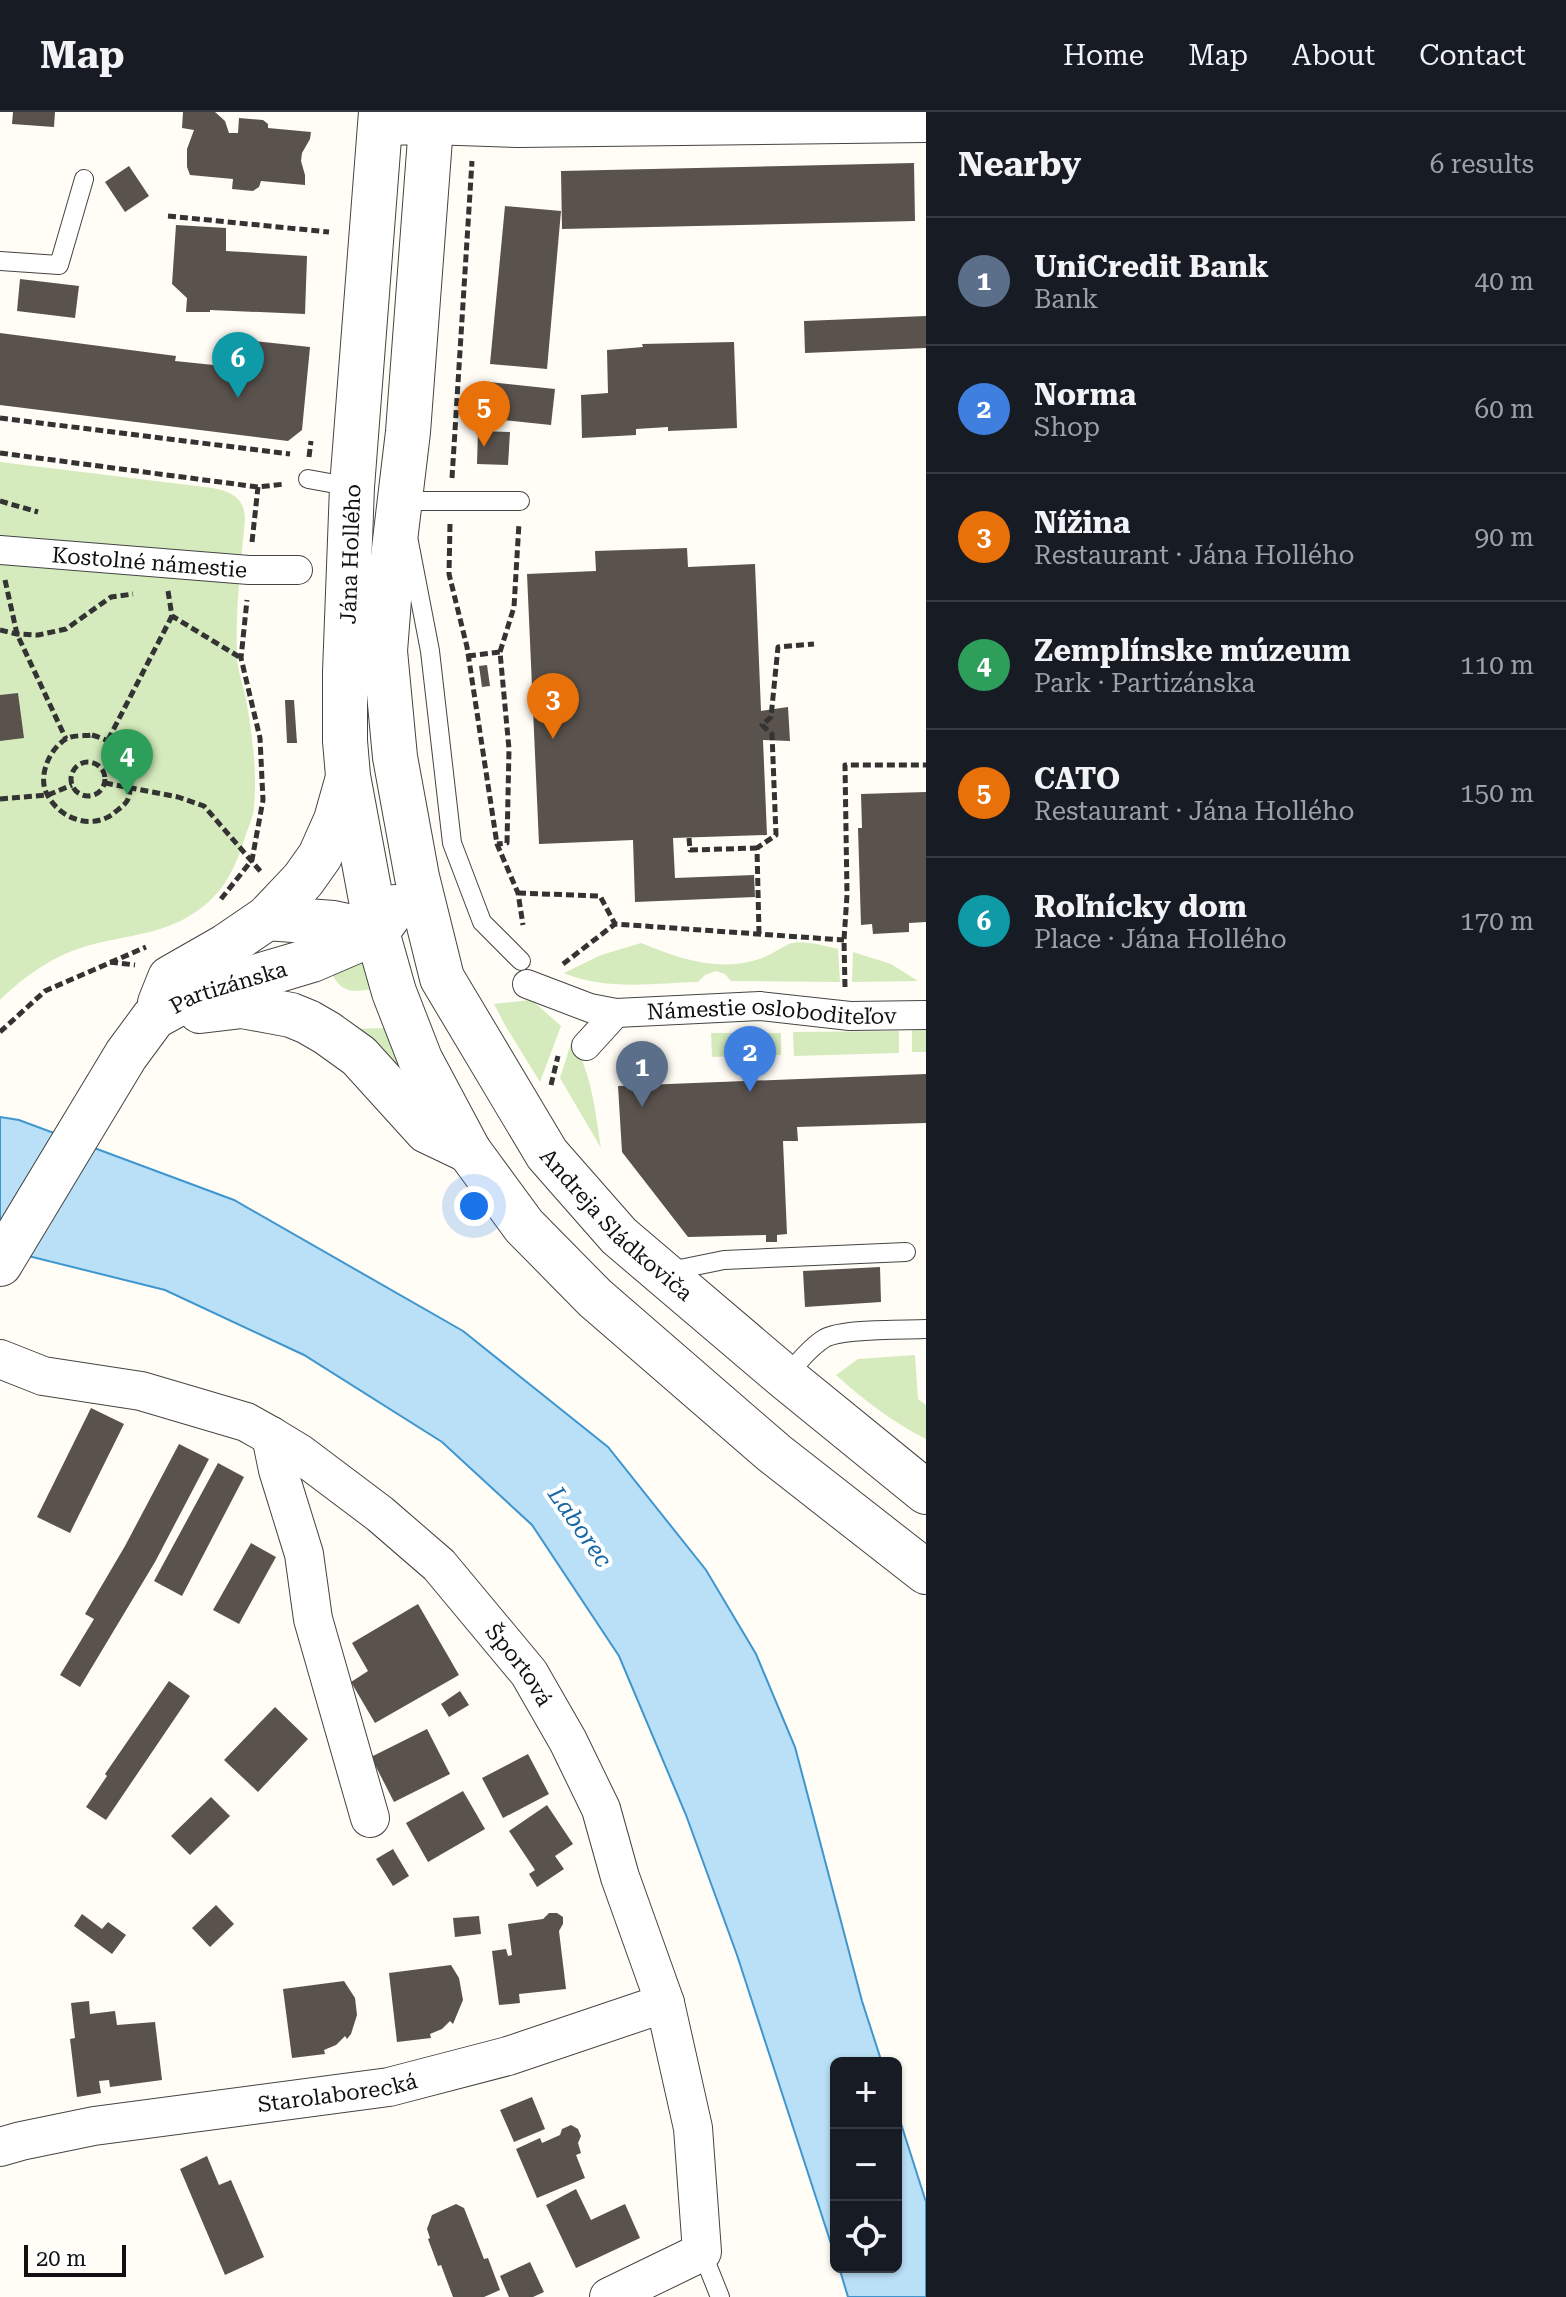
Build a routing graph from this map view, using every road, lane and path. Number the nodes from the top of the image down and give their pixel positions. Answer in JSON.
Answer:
{"nodes":[{"id":1,"x":380,"y":119,"type":"edge"},
{"id":2,"x":431,"y":119,"type":"edge"},
{"id":3,"x":926,"y":123,"type":"edge"},
{"id":4,"x":472,"y":165,"type":"dead end"},
{"id":5,"x":84,"y":179,"type":"dead end"},
{"id":6,"x":168,"y":216,"type":"dead end"},
{"id":7,"x":329,"y":232,"type":"dead end"},
{"id":8,"x":0,"y":261,"type":"edge"},
{"id":9,"x":0,"y":418,"type":"edge"},
{"id":10,"x":0,"y":453,"type":"edge"},
{"id":11,"x":290,"y":454,"type":"dead end"},
{"id":12,"x":308,"y":479,"type":"dead end"},
{"id":13,"x":258,"y":487,"type":"dead end"},
{"id":14,"x":352,"y":487,"type":"junction"},
{"id":15,"x":0,"y":501,"type":"edge"},
{"id":16,"x":399,"y":501,"type":"junction"},
{"id":17,"x":450,"y":501,"type":"junction"},
{"id":18,"x":520,"y":501,"type":"joint"},
{"id":19,"x":38,"y":512,"type":"dead end"},
{"id":20,"x":2,"y":563,"type":"edge"},
{"id":21,"x":161,"y":563,"type":"junction"},
{"id":22,"x":298,"y":570,"type":"dead end"},
{"id":23,"x":247,"y":590,"type":"dead end"},
{"id":24,"x":146,"y":592,"type":"dead end"},
{"id":25,"x":158,"y":595,"type":"dead end"},
{"id":26,"x":169,"y":598,"type":"junction"},
{"id":27,"x":172,"y":616,"type":"junction"},
{"id":28,"x":0,"y":630,"type":"edge"},
{"id":29,"x":17,"y":634,"type":"junction"},
{"id":30,"x":814,"y":644,"type":"dead end"},
{"id":31,"x":500,"y":652,"type":"junction"},
{"id":32,"x":468,"y":656,"type":"junction"},
{"id":33,"x":241,"y":658,"type":"junction"},
{"id":34,"x":66,"y":739,"type":"junction"},
{"id":35,"x":108,"y":740,"type":"junction"},
{"id":36,"x":926,"y":765,"type":"edge"},
{"id":37,"x":348,"y":776,"type":"junction"},
{"id":38,"x":105,"y":783,"type":"junction"},
{"id":39,"x":72,"y":785,"type":"junction"},
{"id":40,"x":131,"y":788,"type":"junction"},
{"id":41,"x":48,"y":795,"type":"junction"},
{"id":42,"x":0,"y":799,"type":"edge"},
{"id":43,"x":689,"y":838,"type":"dead end"},
{"id":44,"x":452,"y":843,"type":"junction"},
{"id":45,"x":497,"y":844,"type":"junction"},
{"id":46,"x":757,"y":848,"type":"junction"},
{"id":47,"x":252,"y":860,"type":"junction"},
{"id":48,"x":417,"y":877,"type":"junction"},
{"id":49,"x":518,"y":893,"type":"junction"},
{"id":50,"x":217,"y":904,"type":"dead end"},
{"id":51,"x":267,"y":918,"type":"junction"},
{"id":52,"x":615,"y":924,"type":"junction"},
{"id":53,"x":377,"y":932,"type":"junction"},
{"id":54,"x":759,"y":934,"type":"junction"},
{"id":55,"x":844,"y":940,"type":"junction"},
{"id":56,"x":158,"y":942,"type":"dead end"},
{"id":57,"x":524,"y":972,"type":"junction"},
{"id":58,"x":442,"y":978,"type":"junction"},
{"id":59,"x":616,"y":1013,"type":"junction"},
{"id":60,"x":926,"y":1015,"type":"edge"},
{"id":61,"x":850,"y":1016,"type":"junction"},
{"id":62,"x":154,"y":1017,"type":"junction"},
{"id":63,"x":0,"y":1032,"type":"edge"},
{"id":64,"x":586,"y":1046,"type":"dead end"},
{"id":65,"x":469,"y":1151,"type":"junction"},
{"id":66,"x":906,"y":1252,"type":"dead end"},
{"id":67,"x":0,"y":1264,"type":"edge"},
{"id":68,"x":662,"y":1273,"type":"junction"},
{"id":69,"x":926,"y":1329,"type":"edge"},
{"id":70,"x":0,"y":1359,"type":"edge"},
{"id":71,"x":786,"y":1378,"type":"junction"},
{"id":72,"x":271,"y":1436,"type":"junction"},
{"id":73,"x":926,"y":1492,"type":"edge"},
{"id":74,"x":926,"y":1572,"type":"edge"},
{"id":75,"x":370,"y":1818,"type":"dead end"},
{"id":76,"x":665,"y":2003,"type":"junction"},
{"id":77,"x":0,"y":2147,"type":"edge"},
{"id":78,"x":702,"y":2252,"type":"junction"},
{"id":79,"x":609,"y":2297,"type":"edge"},
{"id":80,"x":720,"y":2297,"type":"edge"}],
"edges":[{"from":1,"to":2,"type":"street"},
{"from":1,"to":14,"type":"street","name":"Jána Hollého"},
{"from":2,"to":3,"type":"street"},
{"from":2,"to":16,"type":"street","name":"Jána Hollého"},
{"from":4,"to":17,"type":"path"},
{"from":5,"to":8,"type":"lane"},
{"from":6,"to":7,"type":"path"},
{"from":9,"to":11,"type":"path"},
{"from":10,"to":13,"type":"path"},
{"from":12,"to":14,"type":"lane"},
{"from":14,"to":37,"type":"street","name":"Jána Hollého"},
{"from":15,"to":19,"type":"path"},
{"from":16,"to":17,"type":"lane"},
{"from":16,"to":44,"type":"lane"},
{"from":16,"to":48,"type":"street","name":"Jána Hollého"},
{"from":17,"to":18,"type":"lane"},
{"from":17,"to":32,"type":"path"},
{"from":18,"to":31,"type":"path"},
{"from":20,"to":21,"type":"street","name":"Kostolné námestie"},
{"from":20,"to":29,"type":"path"},
{"from":21,"to":22,"type":"street","name":"Kostolné námestie"},
{"from":21,"to":26,"type":"path"},
{"from":23,"to":33,"type":"path"},
{"from":24,"to":29,"type":"path"},
{"from":25,"to":26,"type":"path"},
{"from":26,"to":27,"type":"path"},
{"from":27,"to":33,"type":"path"},
{"from":27,"to":35,"type":"path"},
{"from":28,"to":29,"type":"path"},
{"from":29,"to":34,"type":"path"},
{"from":30,"to":46,"type":"path"},
{"from":31,"to":32,"type":"path"},
{"from":31,"to":45,"type":"path"},
{"from":32,"to":45,"type":"path"},
{"from":33,"to":47,"type":"path"},
{"from":34,"to":35,"type":"path"},
{"from":34,"to":41,"type":"path"},
{"from":35,"to":40,"type":"path"},
{"from":36,"to":55,"type":"path"},
{"from":37,"to":51,"type":"street"},
{"from":37,"to":53,"type":"street","name":"Jána Hollého"},
{"from":38,"to":39,"type":"path"},
{"from":38,"to":39,"type":"path"},
{"from":38,"to":40,"type":"path"},
{"from":39,"to":41,"type":"path"},
{"from":40,"to":41,"type":"path"},
{"from":40,"to":47,"type":"path"},
{"from":41,"to":42,"type":"path"},
{"from":43,"to":46,"type":"path"},
{"from":44,"to":48,"type":"lane"},
{"from":44,"to":57,"type":"lane"},
{"from":45,"to":49,"type":"path"},
{"from":46,"to":54,"type":"path"},
{"from":47,"to":50,"type":"path"},
{"from":48,"to":53,"type":"street"},
{"from":48,"to":58,"type":"street","name":"Andreja Sládkoviča"},
{"from":49,"to":52,"type":"path"},
{"from":49,"to":57,"type":"path"},
{"from":51,"to":53,"type":"street"},
{"from":51,"to":62,"type":"street"},
{"from":52,"to":54,"type":"path"},
{"from":52,"to":57,"type":"path"},
{"from":53,"to":58,"type":"street"},
{"from":53,"to":62,"type":"street","name":"Partizánska"},
{"from":53,"to":65,"type":"street","name":"Jána Hollého"},
{"from":54,"to":55,"type":"path"},
{"from":55,"to":61,"type":"path"},
{"from":56,"to":63,"type":"path"},
{"from":57,"to":59,"type":"street","name":"Námestie osloboditeľov"},
{"from":58,"to":68,"type":"street","name":"Andreja Sládkoviča"},
{"from":59,"to":61,"type":"street","name":"Námestie osloboditeľov"},
{"from":59,"to":64,"type":"street","name":"Námestie osloboditeľov"},
{"from":60,"to":61,"type":"street","name":"Námestie osloboditeľov"},
{"from":62,"to":65,"type":"street"},
{"from":62,"to":67,"type":"street","name":"Partizánska"},
{"from":65,"to":74,"type":"street"},
{"from":66,"to":68,"type":"lane"},
{"from":68,"to":71,"type":"street","name":"Andreja Sládkoviča"},
{"from":69,"to":71,"type":"lane"},
{"from":70,"to":72,"type":"street","name":"Športová"},
{"from":71,"to":73,"type":"street","name":"Andreja Sládkoviča"},
{"from":72,"to":75,"type":"street"},
{"from":72,"to":76,"type":"street","name":"Športová"},
{"from":76,"to":77,"type":"street","name":"Starolaborecká"},
{"from":76,"to":78,"type":"street","name":"Športová"},
{"from":78,"to":79,"type":"street"},
{"from":78,"to":80,"type":"lane"}]}
